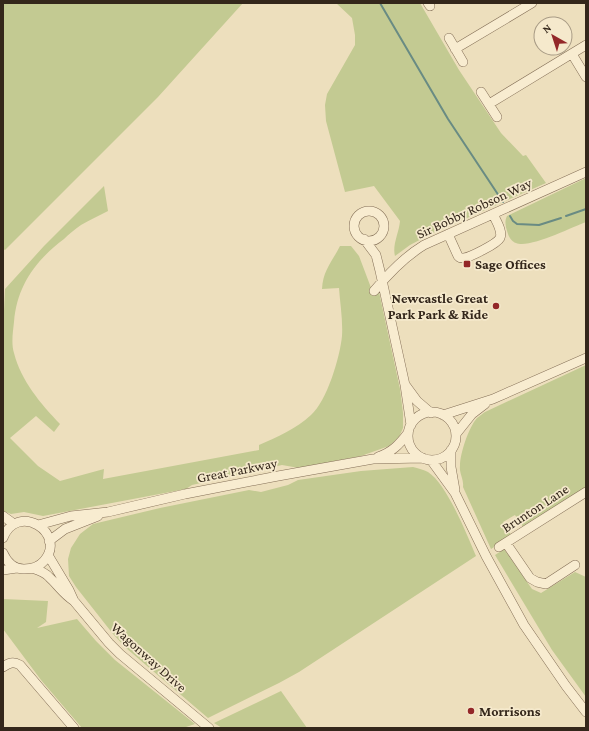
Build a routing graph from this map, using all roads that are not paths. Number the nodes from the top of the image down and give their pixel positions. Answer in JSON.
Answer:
{"nodes":[{"id":1,"x":532,"y":3,"type":"edge"},
{"id":2,"x":449,"y":38,"type":"dead end"},
{"id":3,"x":586,"y":45,"type":"edge"},
{"id":4,"x":456,"y":49,"type":"junction"},
{"id":5,"x":573,"y":53,"type":"edge"},
{"id":6,"x":569,"y":56,"type":"edge"},
{"id":7,"x":573,"y":56,"type":"edge"},
{"id":8,"x":463,"y":62,"type":"dead end"},
{"id":9,"x":586,"y":77,"type":"edge"},
{"id":10,"x":481,"y":92,"type":"dead end"},
{"id":11,"x":489,"y":104,"type":"junction"},
{"id":12,"x":497,"y":117,"type":"dead end"},
{"id":13,"x":586,"y":172,"type":"edge"},
{"id":14,"x":493,"y":214,"type":"junction"},
{"id":15,"x":381,"y":234,"type":"junction"},
{"id":16,"x":448,"y":234,"type":"junction"},
{"id":17,"x":364,"y":239,"type":"junction"},
{"id":18,"x":376,"y":255,"type":"junction"},
{"id":19,"x":382,"y":282,"type":"junction"},
{"id":20,"x":374,"y":291,"type":"dead end"},
{"id":21,"x":586,"y":358,"type":"edge"},
{"id":22,"x":406,"y":385,"type":"junction"},
{"id":23,"x":493,"y":399,"type":"junction"},
{"id":24,"x":431,"y":413,"type":"junction"},
{"id":25,"x":443,"y":415,"type":"junction"},
{"id":26,"x":410,"y":429,"type":"junction"},
{"id":27,"x":456,"y":434,"type":"junction"},
{"id":28,"x":451,"y":450,"type":"junction"},
{"id":29,"x":373,"y":459,"type":"junction"},
{"id":30,"x":427,"y":459,"type":"junction"},
{"id":31,"x":586,"y":492,"type":"edge"},
{"id":32,"x":455,"y":493,"type":"junction"},
{"id":33,"x":108,"y":512,"type":"junction"},
{"id":34,"x":3,"y":516,"type":"edge"},
{"id":35,"x":14,"y":524,"type":"junction"},
{"id":36,"x":38,"y":525,"type":"junction"},
{"id":37,"x":3,"y":538,"type":"edge"},
{"id":38,"x":49,"y":541,"type":"junction"},
{"id":39,"x":3,"y":553,"type":"edge"},
{"id":40,"x":48,"y":555,"type":"junction"},
{"id":41,"x":575,"y":565,"type":"dead end"},
{"id":42,"x":17,"y":568,"type":"junction"},
{"id":43,"x":32,"y":568,"type":"junction"},
{"id":44,"x":3,"y":570,"type":"edge"},
{"id":45,"x":74,"y":601,"type":"junction"},
{"id":46,"x":3,"y":667,"type":"edge"},
{"id":47,"x":586,"y":712,"type":"edge"},
{"id":48,"x":74,"y":728,"type":"edge"},
{"id":49,"x":209,"y":728,"type":"edge"}],
"edges":[{"from":1,"to":4,"type":"street"},
{"from":2,"to":4,"type":"street"},
{"from":3,"to":5,"type":"street"},
{"from":4,"to":8,"type":"street"},
{"from":6,"to":11,"type":"street"},
{"from":7,"to":9,"type":"street"},
{"from":10,"to":11,"type":"street"},
{"from":11,"to":12,"type":"street"},
{"from":13,"to":14,"type":"street","name":"Sir Bobby Robson Way"},
{"from":14,"to":16,"type":"street","name":"Sir Bobby Robson Way"},
{"from":14,"to":16,"type":"street"},
{"from":15,"to":17,"type":"street"},
{"from":15,"to":17,"type":"street"},
{"from":15,"to":18,"type":"street"},
{"from":16,"to":19,"type":"street","name":"Sir Bobby Robson Way"},
{"from":17,"to":18,"type":"street"},
{"from":18,"to":19,"type":"street"},
{"from":19,"to":20,"type":"street","name":"Sir Bobby Robson Way"},
{"from":19,"to":22,"type":"street"},
{"from":21,"to":23,"type":"street"},
{"from":22,"to":24,"type":"street"},
{"from":22,"to":26,"type":"street"},
{"from":23,"to":25,"type":"street"},
{"from":23,"to":27,"type":"street"},
{"from":24,"to":25,"type":"street"},
{"from":24,"to":26,"type":"street","name":"Great Parkway"},
{"from":25,"to":27,"type":"street"},
{"from":26,"to":29,"type":"street","name":"Great Parkway"},
{"from":26,"to":30,"type":"street"},
{"from":27,"to":28,"type":"street"},
{"from":28,"to":30,"type":"street","name":"Great Parkway"},
{"from":28,"to":32,"type":"street"},
{"from":29,"to":30,"type":"street","name":"Great Parkway"},
{"from":29,"to":33,"type":"street","name":"Great Parkway"},
{"from":30,"to":32,"type":"street"},
{"from":31,"to":41,"type":"street","name":"Brunton Lane"},
{"from":32,"to":47,"type":"street"},
{"from":33,"to":36,"type":"street","name":"Great Parkway"},
{"from":33,"to":38,"type":"street","name":"Great Parkway"},
{"from":34,"to":35,"type":"street"},
{"from":35,"to":36,"type":"street","name":"Great Parkway"},
{"from":35,"to":37,"type":"street"},
{"from":36,"to":38,"type":"street"},
{"from":38,"to":40,"type":"street"},
{"from":39,"to":42,"type":"street"},
{"from":40,"to":43,"type":"street"},
{"from":40,"to":45,"type":"street","name":"Wagonway Drive"},
{"from":42,"to":43,"type":"street"},
{"from":42,"to":44,"type":"street"},
{"from":43,"to":45,"type":"street","name":"Wagonway Drive"},
{"from":45,"to":49,"type":"street","name":"Wagonway Drive"},
{"from":46,"to":48,"type":"street"}]}
